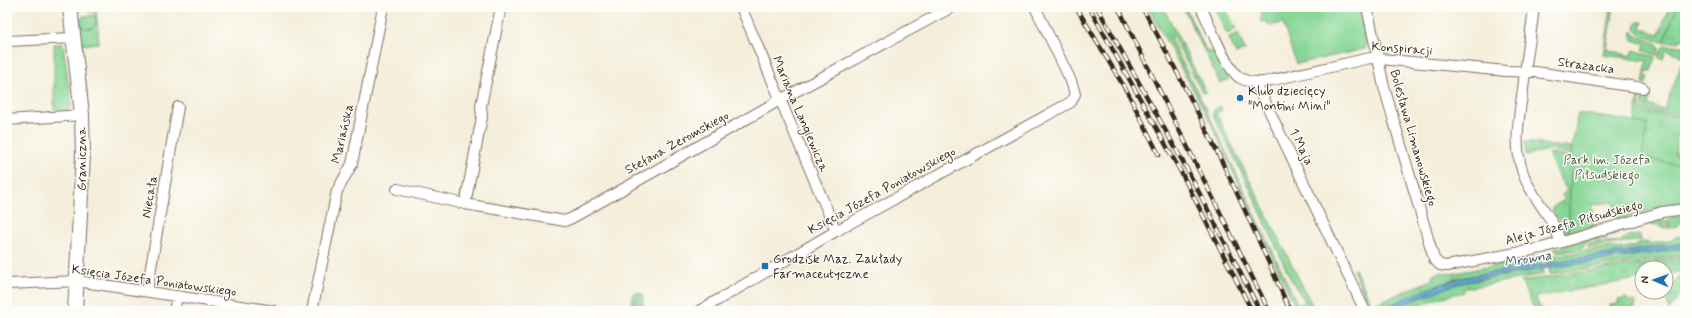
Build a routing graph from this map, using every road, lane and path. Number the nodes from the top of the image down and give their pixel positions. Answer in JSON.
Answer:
{"nodes":[{"id":1,"x":70,"y":7,"type":"edge"},
{"id":2,"x":383,"y":7,"type":"edge"},
{"id":3,"x":501,"y":7,"type":"edge"},
{"id":4,"x":741,"y":7,"type":"edge"},
{"id":5,"x":952,"y":7,"type":"edge"},
{"id":6,"x":1035,"y":7,"type":"edge"},
{"id":7,"x":1201,"y":7,"type":"edge"},
{"id":8,"x":1368,"y":7,"type":"edge"},
{"id":9,"x":1534,"y":7,"type":"edge"},
{"id":10,"x":73,"y":38,"type":"junction"},
{"id":11,"x":7,"y":41,"type":"edge"},
{"id":12,"x":1377,"y":59,"type":"junction"},
{"id":13,"x":1525,"y":72,"type":"junction"},
{"id":14,"x":1256,"y":83,"type":"junction"},
{"id":15,"x":1643,"y":88,"type":"dead end"},
{"id":16,"x":780,"y":100,"type":"junction"},
{"id":17,"x":178,"y":107,"type":"dead end"},
{"id":18,"x":82,"y":115,"type":"junction"},
{"id":19,"x":7,"y":120,"type":"edge"},
{"id":20,"x":397,"y":189,"type":"dead end"},
{"id":21,"x":465,"y":204,"type":"junction"},
{"id":22,"x":1685,"y":209,"type":"edge"},
{"id":23,"x":836,"y":231,"type":"junction"},
{"id":24,"x":1560,"y":242,"type":"junction"},
{"id":25,"x":1447,"y":266,"type":"joint"},
{"id":26,"x":77,"y":281,"type":"junction"},
{"id":27,"x":7,"y":284,"type":"edge"},
{"id":28,"x":147,"y":291,"type":"junction"},
{"id":29,"x":177,"y":296,"type":"junction"},
{"id":30,"x":237,"y":308,"type":"edge"},
{"id":31,"x":1365,"y":310,"type":"edge"},
{"id":32,"x":75,"y":311,"type":"edge"},
{"id":33,"x":174,"y":311,"type":"edge"},
{"id":34,"x":274,"y":311,"type":"edge"},
{"id":35,"x":312,"y":311,"type":"edge"},
{"id":36,"x":699,"y":311,"type":"edge"}],
"edges":[{"from":1,"to":10,"type":"street","name":"Graniczna"},
{"from":2,"to":35,"type":"street","name":"Mariańska"},
{"from":3,"to":21,"type":"street"},
{"from":4,"to":16,"type":"street","name":"Mariana Langiewicza"},
{"from":5,"to":16,"type":"street","name":"Stefana Żeromskiego"},
{"from":6,"to":23,"type":"street","name":"Księcia Józefa Poniatowskiego"},
{"from":7,"to":14,"type":"street"},
{"from":8,"to":12,"type":"street","name":"Bolesława Limanowskiego"},
{"from":9,"to":13,"type":"street"},
{"from":10,"to":11,"type":"street"},
{"from":10,"to":18,"type":"street","name":"Graniczna"},
{"from":12,"to":13,"type":"street","name":"Konspiracji"},
{"from":12,"to":14,"type":"street","name":"Konspiracji"},
{"from":12,"to":25,"type":"street","name":"Bolesława Limanowskiego"},
{"from":13,"to":15,"type":"street","name":"Strażacka"},
{"from":13,"to":24,"type":"street"},
{"from":14,"to":31,"type":"street","name":"1 Maja"},
{"from":16,"to":21,"type":"street","name":"Stefana Żeromskiego"},
{"from":16,"to":23,"type":"street","name":"Mariana Langiewicza"},
{"from":17,"to":28,"type":"street","name":"Niecała"},
{"from":18,"to":19,"type":"street"},
{"from":18,"to":26,"type":"street","name":"Graniczna"},
{"from":20,"to":21,"type":"street","name":"Stefana Żeromskiego"},
{"from":22,"to":24,"type":"street","name":"Aleja Józefa Piłsudskiego"},
{"from":23,"to":36,"type":"street","name":"Księcia Józefa Poniatowskiego"},
{"from":24,"to":25,"type":"street","name":"Aleja Józefa Piłsudskiego"},
{"from":26,"to":27,"type":"street","name":"Księcia Józefa Poniatowskiego"},
{"from":26,"to":28,"type":"street","name":"Księcia Józefa Poniatowskiego"},
{"from":26,"to":32,"type":"street","name":"Graniczna"},
{"from":28,"to":29,"type":"street","name":"Księcia Józefa Poniatowskiego"},
{"from":29,"to":30,"type":"street","name":"Księcia Józefa Poniatowskiego"},
{"from":29,"to":33,"type":"street"},
{"from":30,"to":34,"type":"street","name":"Księcia Józefa Poniatowskiego"}]}
